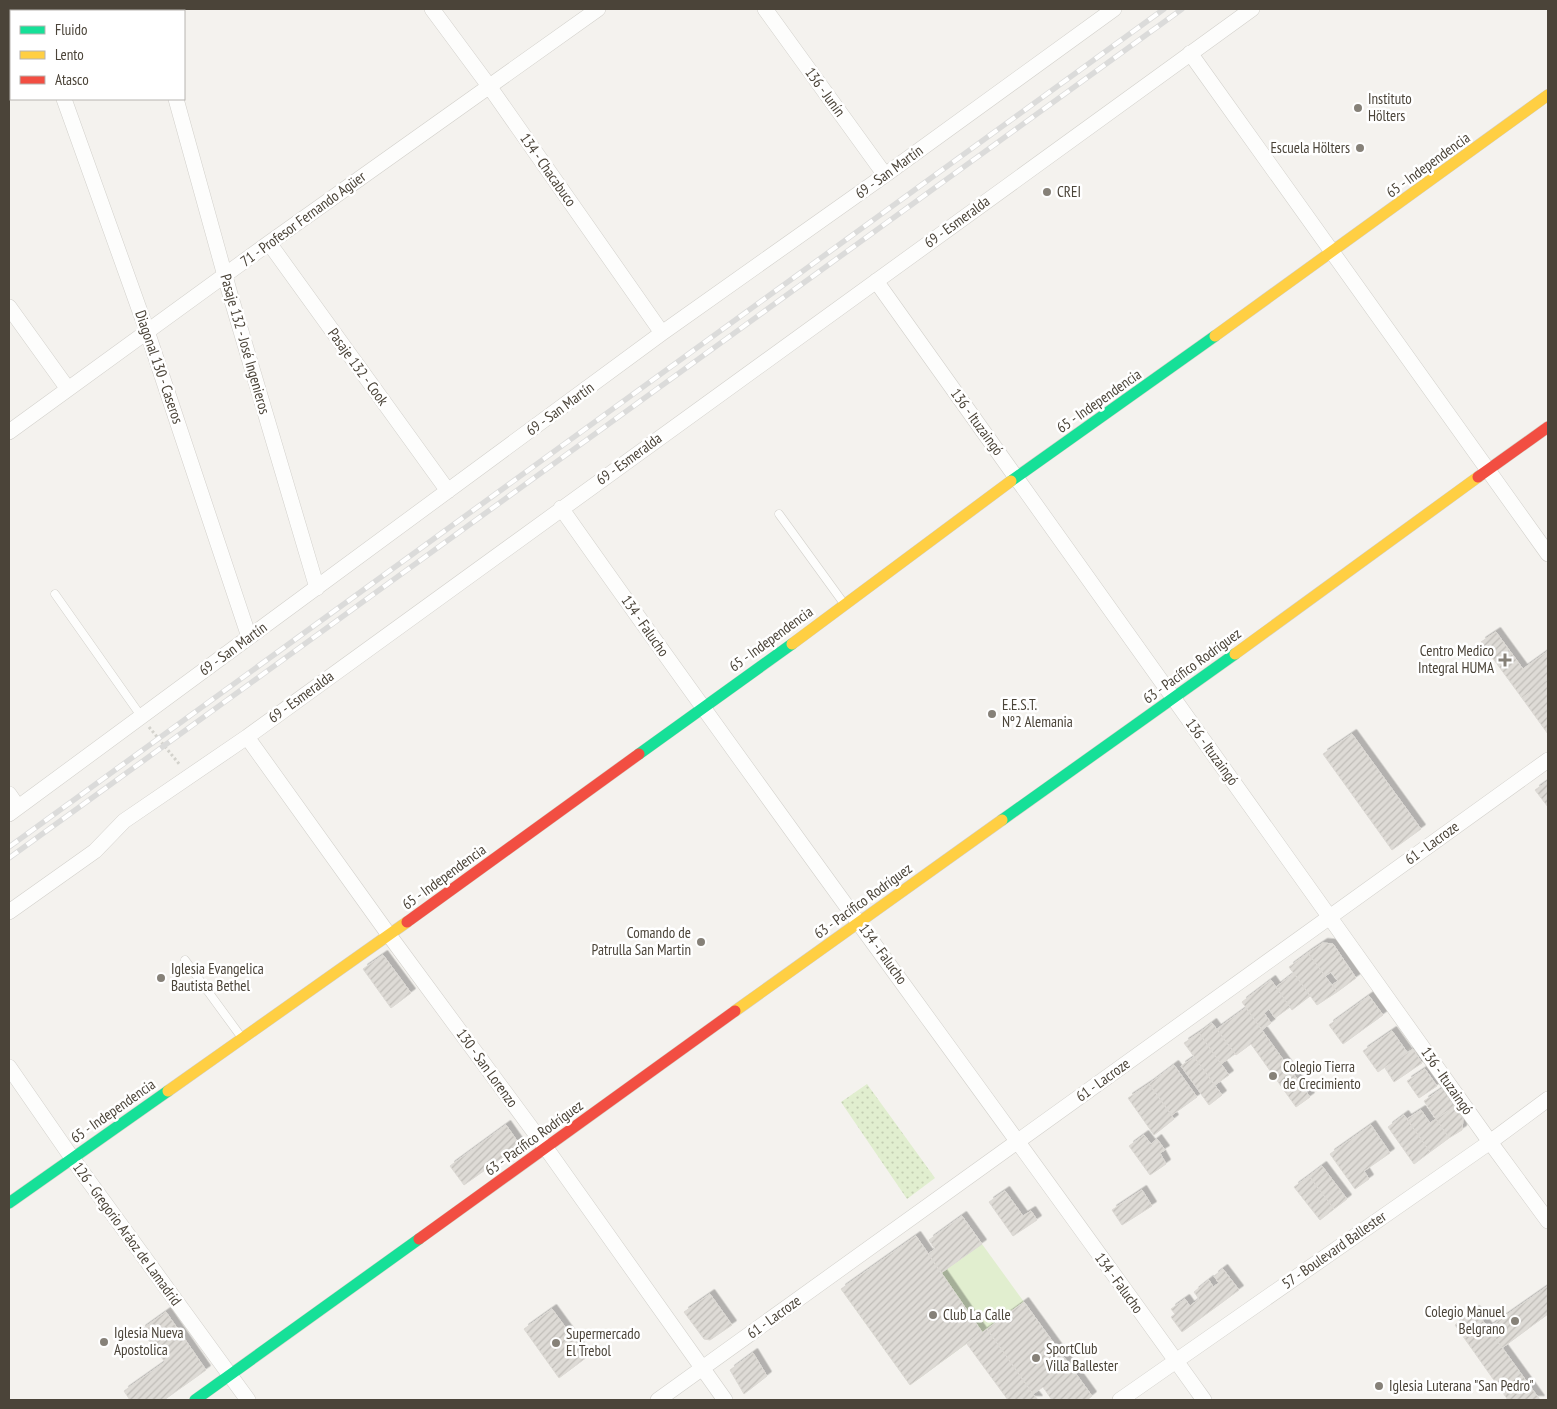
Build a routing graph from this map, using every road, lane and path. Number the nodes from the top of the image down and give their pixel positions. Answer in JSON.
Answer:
{"nodes":[{"id":1,"x":432,"y":9,"type":"edge"},
{"id":2,"x":598,"y":9,"type":"edge"},
{"id":3,"x":765,"y":9,"type":"edge"},
{"id":4,"x":1252,"y":9,"type":"edge"},
{"id":5,"x":1106,"y":11,"type":"edge"},
{"id":6,"x":1190,"y":53,"type":"junction"},
{"id":7,"x":489,"y":86,"type":"junction"},
{"id":8,"x":1548,"y":95,"type":"edge"},
{"id":9,"x":64,"y":100,"type":"edge"},
{"id":10,"x":176,"y":100,"type":"edge"},
{"id":11,"x":885,"y":175,"type":"junction"},
{"id":12,"x":269,"y":243,"type":"junction"},
{"id":13,"x":1333,"y":252,"type":"junction"},
{"id":14,"x":224,"y":275,"type":"junction"},
{"id":15,"x":876,"y":281,"type":"junction"},
{"id":16,"x":9,"y":307,"type":"edge"},
{"id":17,"x":147,"y":331,"type":"junction"},
{"id":18,"x":662,"y":333,"type":"junction"},
{"id":19,"x":68,"y":389,"type":"junction"},
{"id":20,"x":1548,"y":427,"type":"edge"},
{"id":21,"x":9,"y":432,"type":"edge"},
{"id":22,"x":1489,"y":470,"type":"junction"},
{"id":23,"x":1017,"y":477,"type":"junction"},
{"id":24,"x":448,"y":491,"type":"junction"},
{"id":25,"x":561,"y":508,"type":"junction"},
{"id":26,"x":779,"y":514,"type":"dead end"},
{"id":27,"x":1548,"y":554,"type":"edge"},
{"id":28,"x":317,"y":588,"type":"junction"},
{"id":29,"x":55,"y":594,"type":"dead end"},
{"id":30,"x":845,"y":605,"type":"junction"},
{"id":31,"x":249,"y":637,"type":"junction"},
{"id":32,"x":1173,"y":699,"type":"junction"},
{"id":33,"x":702,"y":708,"type":"junction"},
{"id":34,"x":141,"y":716,"type":"junction"},
{"id":35,"x":247,"y":737,"type":"junction"},
{"id":36,"x":1548,"y":760,"type":"edge"},
{"id":37,"x":189,"y":776,"type":"junction"},
{"id":38,"x":9,"y":794,"type":"edge"},
{"id":39,"x":14,"y":810,"type":"edge"},
{"id":40,"x":124,"y":821,"type":"junction"},
{"id":41,"x":9,"y":901,"type":"edge"},
{"id":42,"x":9,"y":912,"type":"edge"},
{"id":43,"x":1330,"y":916,"type":"junction"},
{"id":44,"x":859,"y":922,"type":"junction"},
{"id":45,"x":389,"y":936,"type":"junction"},
{"id":46,"x":185,"y":960,"type":"dead end"},
{"id":47,"x":242,"y":1038,"type":"junction"},
{"id":48,"x":9,"y":1067,"type":"edge"},
{"id":49,"x":1548,"y":1099,"type":"edge"},
{"id":50,"x":1018,"y":1142,"type":"junction"},
{"id":51,"x":1490,"y":1142,"type":"junction"},
{"id":52,"x":546,"y":1148,"type":"junction"},
{"id":53,"x":72,"y":1158,"type":"junction"},
{"id":54,"x":9,"y":1203,"type":"edge"},
{"id":55,"x":1548,"y":1221,"type":"edge"},
{"id":56,"x":1175,"y":1360,"type":"junction"},
{"id":57,"x":702,"y":1368,"type":"junction"},
{"id":58,"x":230,"y":1375,"type":"junction"},
{"id":59,"x":195,"y":1400,"type":"edge"},
{"id":60,"x":248,"y":1400,"type":"edge"},
{"id":61,"x":658,"y":1400,"type":"edge"},
{"id":62,"x":725,"y":1400,"type":"edge"},
{"id":63,"x":1120,"y":1400,"type":"edge"},
{"id":64,"x":1204,"y":1400,"type":"edge"}],
"edges":[{"from":1,"to":7,"type":"street","name":"134 - Chacabuco"},
{"from":2,"to":7,"type":"street","name":"71 - Profesor Fernando Agüer"},
{"from":3,"to":11,"type":"street","name":"136 - Junín"},
{"from":4,"to":6,"type":"street","name":"69 - Esmeralda"},
{"from":5,"to":11,"type":"street","name":"69 - San Martín"},
{"from":6,"to":13,"type":"street"},
{"from":6,"to":15,"type":"street","name":"69 - Esmeralda"},
{"from":7,"to":12,"type":"street","name":"71 - Profesor Fernando Agüer"},
{"from":7,"to":18,"type":"street","name":"134 - Chacabuco"},
{"from":8,"to":13,"type":"street","name":"65 - Independencia"},
{"from":9,"to":17,"type":"street","name":"Diagonal 130 - Caseros"},
{"from":10,"to":14,"type":"street","name":"Pasaje 132 - José Ingenieros"},
{"from":11,"to":18,"type":"street","name":"69 - San Martín"},
{"from":12,"to":14,"type":"street","name":"71 - Profesor Fernando Agüer"},
{"from":12,"to":24,"type":"street","name":"Pasaje 132 - Cook"},
{"from":13,"to":22,"type":"street"},
{"from":13,"to":23,"type":"street","name":"65 - Independencia"},
{"from":14,"to":17,"type":"street","name":"71 - Profesor Fernando Agüer"},
{"from":14,"to":28,"type":"street","name":"Pasaje 132 - José Ingenieros"},
{"from":15,"to":23,"type":"street","name":"136 - Ituzaingó"},
{"from":15,"to":25,"type":"street","name":"69 - Esmeralda"},
{"from":16,"to":19,"type":"street"},
{"from":17,"to":19,"type":"street","name":"71 - Profesor Fernando Agüer"},
{"from":17,"to":31,"type":"street","name":"Diagonal 130 - Caseros"},
{"from":18,"to":24,"type":"street","name":"69 - San Martín"},
{"from":19,"to":21,"type":"street","name":"71 - Profesor Fernando Agüer"},
{"from":20,"to":22,"type":"street","name":"63 - Pacífico Rodríguez"},
{"from":22,"to":27,"type":"street"},
{"from":22,"to":32,"type":"street","name":"63 - Pacífico Rodríguez"},
{"from":23,"to":30,"type":"street","name":"65 - Independencia"},
{"from":23,"to":32,"type":"street","name":"136 - Ituzaingó"},
{"from":24,"to":28,"type":"street","name":"69 - San Martín"},
{"from":25,"to":33,"type":"street","name":"134 - Falucho"},
{"from":25,"to":35,"type":"street","name":"69 - Esmeralda"},
{"from":26,"to":30,"type":"lane"},
{"from":28,"to":31,"type":"street","name":"69 - San Martín"},
{"from":29,"to":34,"type":"lane"},
{"from":30,"to":33,"type":"street","name":"65 - Independencia"},
{"from":31,"to":34,"type":"street","name":"69 - San Martín"},
{"from":32,"to":43,"type":"street","name":"136 - Ituzaingó"},
{"from":32,"to":44,"type":"street","name":"63 - Pacífico Rodríguez"},
{"from":33,"to":44,"type":"street","name":"134 - Falucho"},
{"from":33,"to":45,"type":"street","name":"65 - Independencia"},
{"from":34,"to":37,"type":"path"},
{"from":34,"to":39,"type":"street","name":"69 - San Martín"},
{"from":35,"to":37,"type":"street","name":"69 - Esmeralda"},
{"from":35,"to":45,"type":"street","name":"130 - San Lorenzo"},
{"from":36,"to":43,"type":"street","name":"61 - Lacroze"},
{"from":37,"to":40,"type":"street","name":"69 - Esmeralda"},
{"from":38,"to":39,"type":"street"},
{"from":40,"to":41,"type":"street"},
{"from":40,"to":42,"type":"street","name":"69 - Esmeralda"},
{"from":43,"to":50,"type":"street","name":"61 - Lacroze"},
{"from":43,"to":51,"type":"street","name":"136 - Ituzaingó"},
{"from":44,"to":50,"type":"street","name":"134 - Falucho"},
{"from":44,"to":52,"type":"street","name":"63 - Pacífico Rodríguez"},
{"from":45,"to":47,"type":"street","name":"65 - Independencia"},
{"from":45,"to":52,"type":"street","name":"130 - San Lorenzo"},
{"from":46,"to":47,"type":"lane"},
{"from":47,"to":53,"type":"street","name":"65 - Independencia"},
{"from":48,"to":53,"type":"street","name":"126 - Gregorio Aráoz de Lamadrid"},
{"from":49,"to":51,"type":"street","name":"57 - Boulevard Ballester"},
{"from":50,"to":56,"type":"street","name":"134 - Falucho"},
{"from":50,"to":57,"type":"street","name":"61 - Lacroze"},
{"from":51,"to":55,"type":"street","name":"136 - Ituzaingó"},
{"from":51,"to":56,"type":"street","name":"57 - Boulevard Ballester"},
{"from":52,"to":57,"type":"street","name":"130 - San Lorenzo"},
{"from":52,"to":58,"type":"street","name":"63 - Pacífico Rodríguez"},
{"from":53,"to":54,"type":"street","name":"65 - Independencia"},
{"from":53,"to":58,"type":"street","name":"126 - Gregorio Aráoz de Lamadrid"},
{"from":56,"to":63,"type":"street","name":"57 - Boulevard Ballester"},
{"from":56,"to":64,"type":"street","name":"134 - Falucho"},
{"from":57,"to":61,"type":"street","name":"61 - Lacroze"},
{"from":57,"to":62,"type":"street","name":"130 - San Lorenzo"},
{"from":58,"to":59,"type":"street","name":"63 - Pacífico Rodríguez"},
{"from":58,"to":60,"type":"street","name":"126 - Gregorio Aráoz de Lamadrid"}]}
